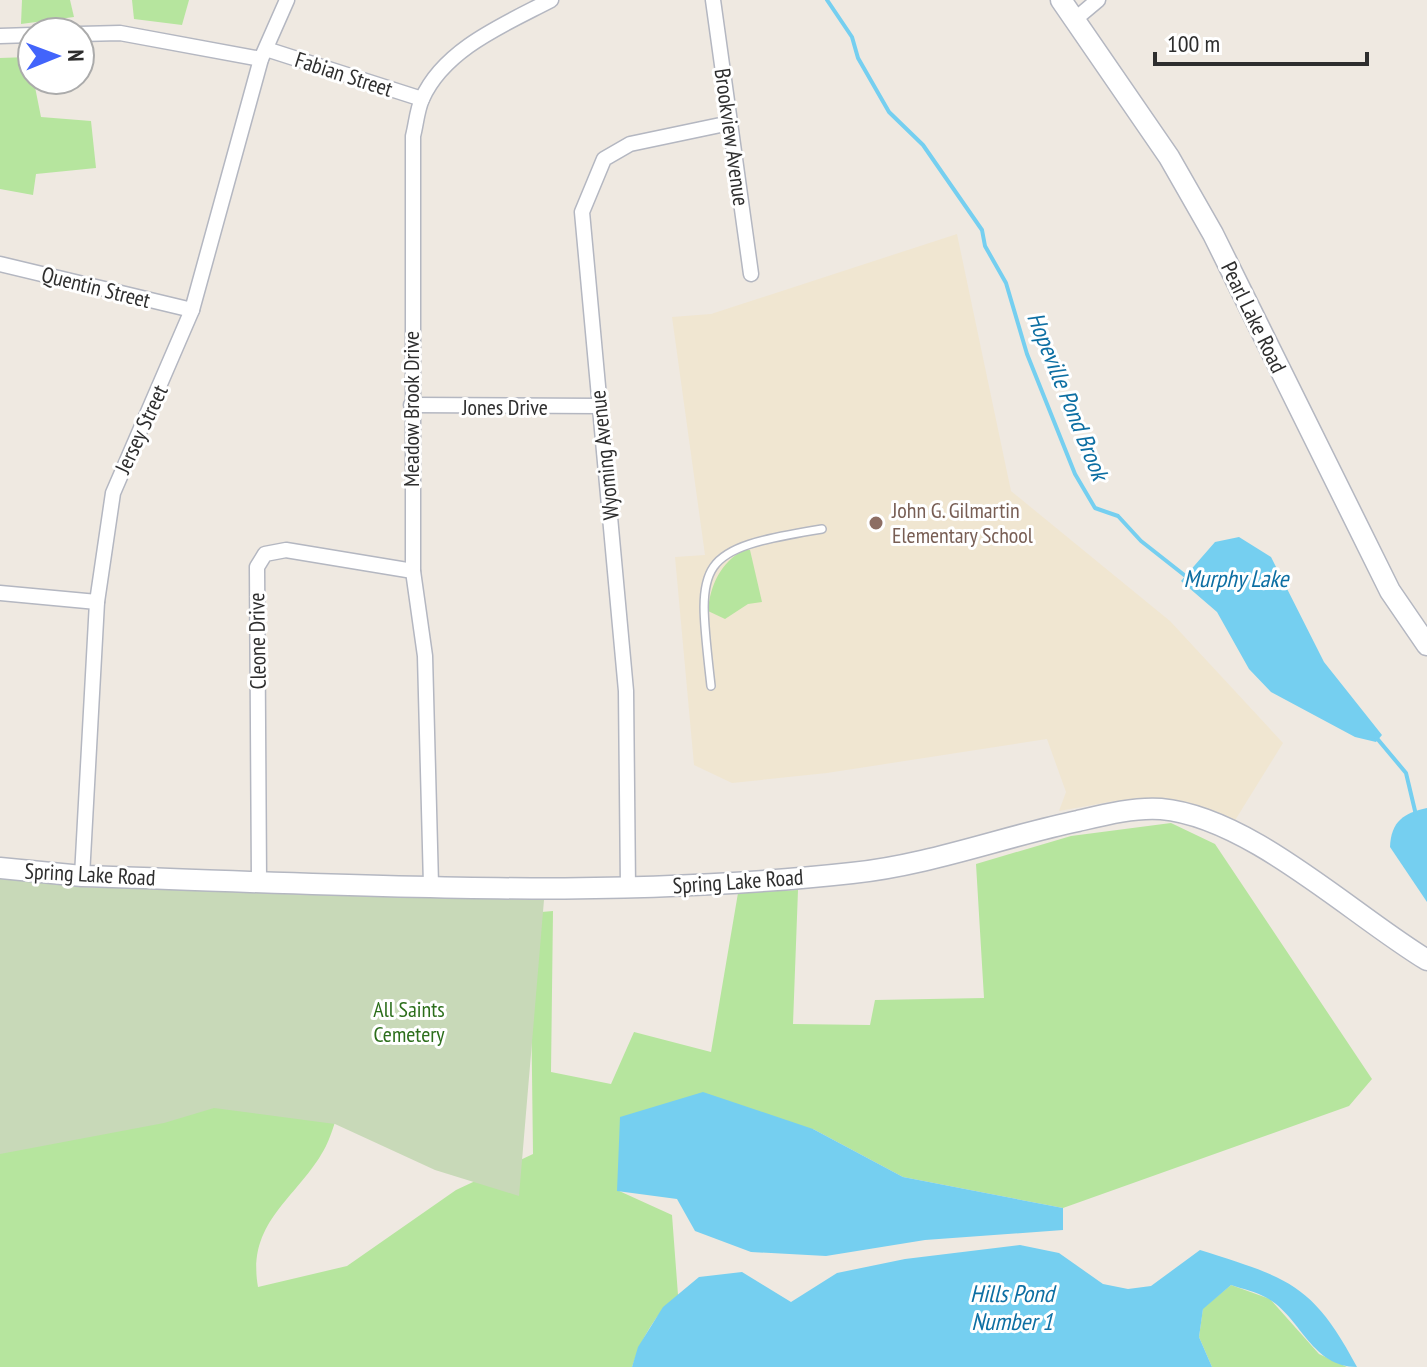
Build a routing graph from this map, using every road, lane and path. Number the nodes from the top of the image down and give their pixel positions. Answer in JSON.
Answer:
{"nodes":[{"id":1,"x":287,"y":0,"type":"edge"},
{"id":2,"x":551,"y":0,"type":"edge"},
{"id":3,"x":713,"y":0,"type":"edge"},
{"id":4,"x":1061,"y":0,"type":"edge"},
{"id":5,"x":1098,"y":0,"type":"edge"},
{"id":6,"x":1073,"y":21,"type":"junction"},
{"id":7,"x":96,"y":34,"type":"edge"},
{"id":8,"x":264,"y":54,"type":"junction"},
{"id":9,"x":422,"y":99,"type":"junction"},
{"id":10,"x":730,"y":123,"type":"junction"},
{"id":11,"x":0,"y":264,"type":"edge"},
{"id":12,"x":751,"y":274,"type":"dead end"},
{"id":13,"x":192,"y":310,"type":"junction"},
{"id":14,"x":411,"y":405,"type":"junction"},
{"id":15,"x":599,"y":406,"type":"junction"},
{"id":16,"x":822,"y":529,"type":"dead end"},
{"id":17,"x":413,"y":571,"type":"junction"},
{"id":18,"x":0,"y":593,"type":"edge"},
{"id":19,"x":97,"y":602,"type":"junction"},
{"id":20,"x":1427,"y":645,"type":"edge"},
{"id":21,"x":711,"y":686,"type":"dead end"},
{"id":22,"x":0,"y":868,"type":"edge"},
{"id":23,"x":82,"y":876,"type":"junction"},
{"id":24,"x":259,"y":881,"type":"junction"},
{"id":25,"x":431,"y":885,"type":"junction"},
{"id":26,"x":628,"y":888,"type":"junction"},
{"id":27,"x":1427,"y":960,"type":"edge"}],
"edges":[{"from":1,"to":8,"type":"street","name":"Jersey Street"},
{"from":2,"to":9,"type":"street","name":"Meadow Brook Drive"},
{"from":3,"to":10,"type":"street","name":"Brookview Avenue"},
{"from":4,"to":6,"type":"main road","name":"Pearl Lake Road"},
{"from":5,"to":6,"type":"street"},
{"from":6,"to":20,"type":"main road","name":"Pearl Lake Road"},
{"from":7,"to":8,"type":"street","name":"Fabian Street"},
{"from":8,"to":9,"type":"street","name":"Fabian Street"},
{"from":8,"to":13,"type":"street","name":"Jersey Street"},
{"from":9,"to":14,"type":"street","name":"Meadow Brook Drive"},
{"from":10,"to":12,"type":"street","name":"Brookview Avenue"},
{"from":10,"to":15,"type":"street","name":"Wyoming Avenue"},
{"from":11,"to":13,"type":"street","name":"Quentin Street"},
{"from":13,"to":19,"type":"street","name":"Jersey Street"},
{"from":14,"to":15,"type":"street","name":"Jones Drive"},
{"from":14,"to":17,"type":"street","name":"Meadow Brook Drive"},
{"from":15,"to":26,"type":"street","name":"Wyoming Avenue"},
{"from":16,"to":21,"type":"lane"},
{"from":17,"to":24,"type":"street","name":"Cleone Drive"},
{"from":17,"to":25,"type":"street","name":"Meadow Brook Drive"},
{"from":18,"to":19,"type":"street"},
{"from":19,"to":23,"type":"street","name":"Jersey Street"},
{"from":22,"to":23,"type":"main road","name":"Spring Lake Road"},
{"from":23,"to":24,"type":"main road","name":"Spring Lake Road"},
{"from":24,"to":25,"type":"main road","name":"Spring Lake Road"},
{"from":25,"to":26,"type":"main road","name":"Spring Lake Road"},
{"from":26,"to":27,"type":"main road","name":"Spring Lake Road"}]}
